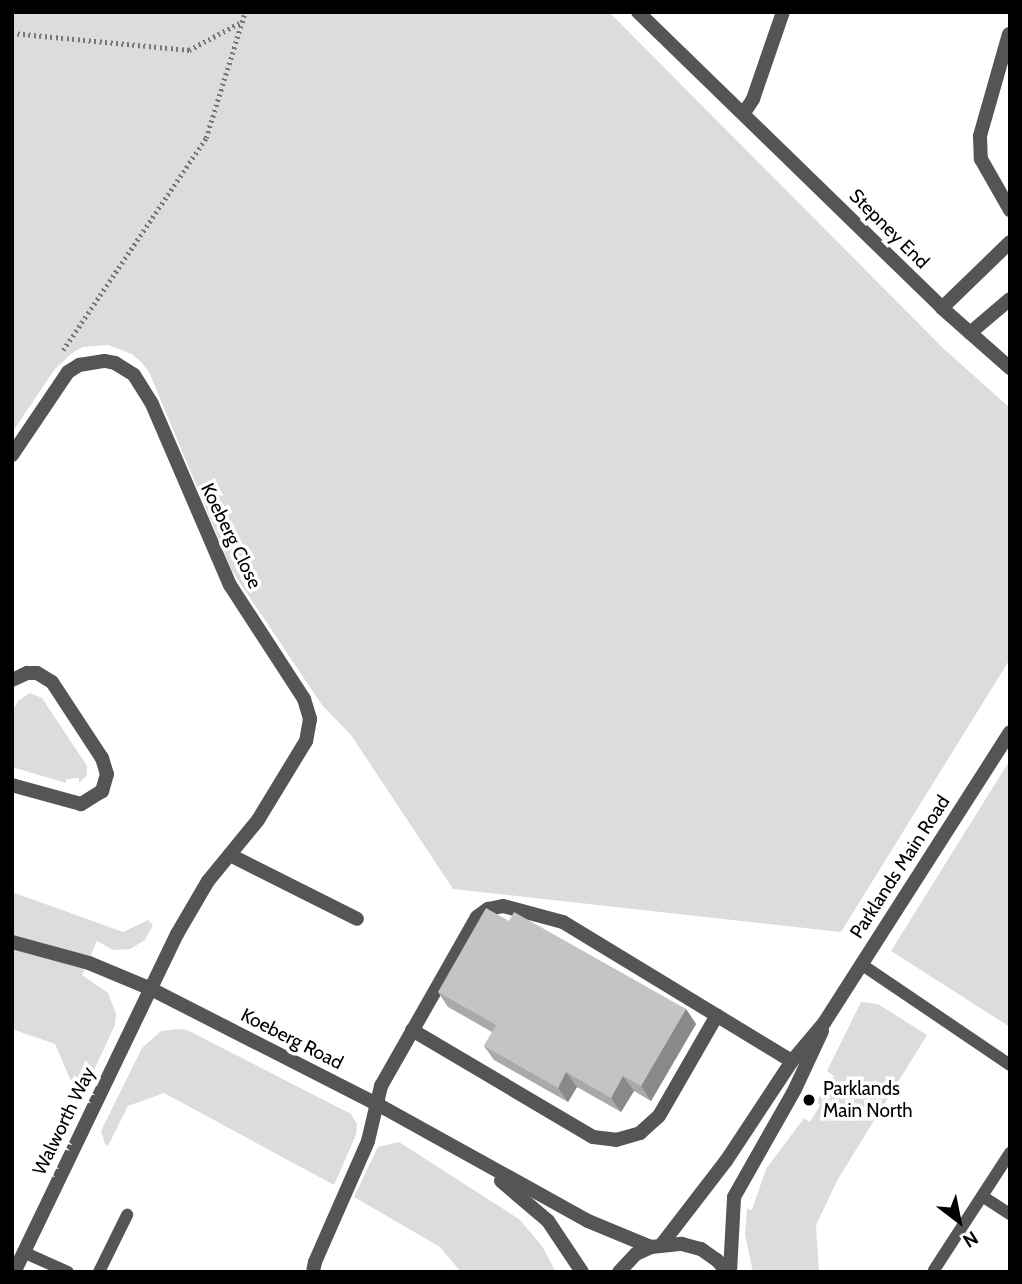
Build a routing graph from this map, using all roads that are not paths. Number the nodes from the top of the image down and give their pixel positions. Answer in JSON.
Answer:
{"nodes":[{"id":1,"x":638,"y":12,"type":"edge"},
{"id":2,"x":783,"y":12,"type":"edge"},
{"id":3,"x":1009,"y":34,"type":"edge"},
{"id":4,"x":744,"y":113,"type":"junction"},
{"id":5,"x":1010,"y":210,"type":"edge"},
{"id":6,"x":1010,"y":242,"type":"edge"},
{"id":7,"x":1010,"y":299,"type":"edge"},
{"id":8,"x":942,"y":308,"type":"junction"},
{"id":9,"x":970,"y":333,"type":"junction"},
{"id":10,"x":1010,"y":368,"type":"edge"},
{"id":11,"x":12,"y":455,"type":"edge"},
{"id":12,"x":12,"y":680,"type":"edge"},
{"id":13,"x":1010,"y":733,"type":"edge"},
{"id":14,"x":12,"y":785,"type":"edge"},
{"id":15,"x":230,"y":855,"type":"junction"},
{"id":16,"x":357,"y":919,"type":"dead end"},
{"id":17,"x":12,"y":942,"type":"edge"},
{"id":18,"x":861,"y":964,"type":"junction"},
{"id":19,"x":149,"y":988,"type":"junction"},
{"id":20,"x":718,"y":1015,"type":"junction"},
{"id":21,"x":824,"y":1023,"type":"junction"},
{"id":22,"x":412,"y":1030,"type":"junction"},
{"id":23,"x":792,"y":1061,"type":"junction"},
{"id":24,"x":1010,"y":1065,"type":"edge"},
{"id":25,"x":377,"y":1104,"type":"junction"},
{"id":26,"x":1010,"y":1153,"type":"edge"},
{"id":27,"x":472,"y":1159,"type":"junction"},
{"id":28,"x":982,"y":1196,"type":"junction"},
{"id":29,"x":1010,"y":1214,"type":"edge"},
{"id":30,"x":127,"y":1215,"type":"dead end"},
{"id":31,"x":656,"y":1246,"type":"junction"},
{"id":32,"x":23,"y":1251,"type":"junction"},
{"id":33,"x":934,"y":1270,"type":"dead end"},
{"id":34,"x":13,"y":1272,"type":"edge"},
{"id":35,"x":68,"y":1272,"type":"edge"},
{"id":36,"x":99,"y":1272,"type":"edge"},
{"id":37,"x":313,"y":1272,"type":"edge"},
{"id":38,"x":582,"y":1272,"type":"edge"},
{"id":39,"x":619,"y":1272,"type":"edge"},
{"id":40,"x":728,"y":1272,"type":"edge"}],
"edges":[{"from":1,"to":4,"type":"street","name":"Stepney End"},
{"from":2,"to":4,"type":"street"},
{"from":3,"to":5,"type":"street"},
{"from":4,"to":8,"type":"street","name":"Stepney End"},
{"from":6,"to":8,"type":"street"},
{"from":7,"to":9,"type":"street"},
{"from":8,"to":9,"type":"street","name":"Stepney End"},
{"from":9,"to":10,"type":"street","name":"Stepney End"},
{"from":11,"to":15,"type":"street","name":"Koeberg Close"},
{"from":12,"to":14,"type":"street"},
{"from":13,"to":18,"type":"street","name":"Parklands Main Road"},
{"from":15,"to":16,"type":"street"},
{"from":15,"to":19,"type":"street","name":"Koeberg Close"},
{"from":17,"to":19,"type":"street","name":"Koeberg Road"},
{"from":18,"to":21,"type":"street","name":"Parklands Main Road"},
{"from":18,"to":24,"type":"lane"},
{"from":19,"to":25,"type":"street","name":"Koeberg Road"},
{"from":19,"to":32,"type":"street","name":"Walworth Way"},
{"from":20,"to":22,"type":"street"},
{"from":20,"to":22,"type":"street"},
{"from":20,"to":23,"type":"street"},
{"from":21,"to":23,"type":"street","name":"Parklands Main Road"},
{"from":21,"to":40,"type":"street","name":"Parklands Main Road"},
{"from":22,"to":25,"type":"street"},
{"from":23,"to":31,"type":"street","name":"Parklands Main Road"},
{"from":25,"to":27,"type":"street","name":"Koeberg Road"},
{"from":25,"to":37,"type":"street"},
{"from":26,"to":28,"type":"lane"},
{"from":27,"to":31,"type":"street","name":"Koeberg Road"},
{"from":27,"to":38,"type":"street","name":"Koeberg Road"},
{"from":28,"to":29,"type":"lane"},
{"from":28,"to":33,"type":"lane"},
{"from":30,"to":36,"type":"lane"},
{"from":31,"to":39,"type":"street","name":"Parklands Main Road"},
{"from":31,"to":40,"type":"street","name":"Koeberg Road"},
{"from":32,"to":34,"type":"street","name":"Walworth Way"},
{"from":32,"to":35,"type":"lane"}]}
